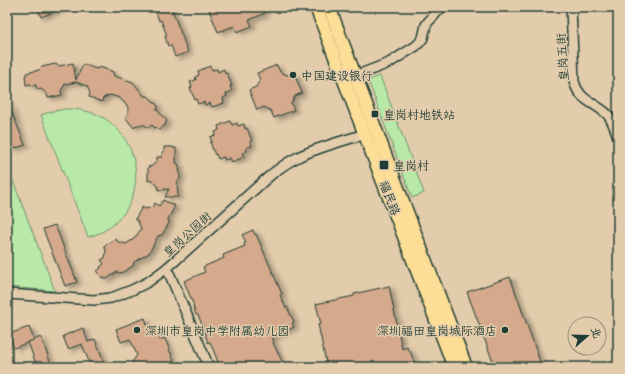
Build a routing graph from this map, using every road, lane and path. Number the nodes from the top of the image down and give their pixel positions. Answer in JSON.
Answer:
{"nodes":[{"id":1,"x":316,"y":7,"type":"edge"},
{"id":2,"x":329,"y":7,"type":"edge"},
{"id":3,"x":442,"y":7,"type":"edge"},
{"id":4,"x":571,"y":7,"type":"edge"},
{"id":5,"x":355,"y":76,"type":"junction"},
{"id":6,"x":365,"y":134,"type":"junction"},
{"id":7,"x":618,"y":137,"type":"edge"},
{"id":8,"x":168,"y":268,"type":"junction"},
{"id":9,"x":7,"y":294,"type":"edge"},
{"id":10,"x":210,"y":367,"type":"edge"},
{"id":11,"x":454,"y":367,"type":"edge"},
{"id":12,"x":466,"y":367,"type":"edge"}],
"edges":[{"from":1,"to":6,"type":"main road","name":"福民路"},
{"from":2,"to":5,"type":"main road","name":"福民路"},
{"from":3,"to":5,"type":"street"},
{"from":4,"to":7,"type":"street","name":"皇岗五街"},
{"from":5,"to":12,"type":"main road","name":"福民路"},
{"from":6,"to":8,"type":"street","name":"皇岗公园街"},
{"from":6,"to":11,"type":"main road","name":"福民路"},
{"from":8,"to":9,"type":"street","name":"皇岗公园街"},
{"from":8,"to":10,"type":"street"}]}
